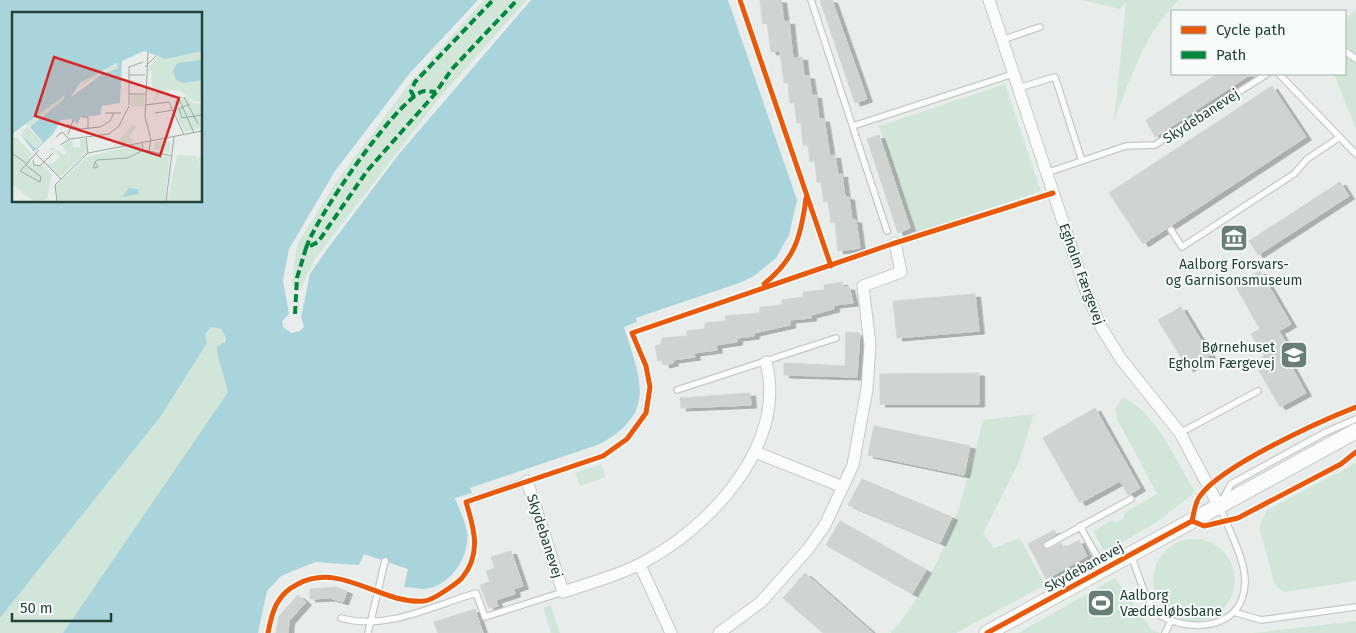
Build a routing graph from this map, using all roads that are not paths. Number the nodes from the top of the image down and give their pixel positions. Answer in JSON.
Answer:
{"nodes":[{"id":1,"x":811,"y":0,"type":"edge"},
{"id":2,"x":989,"y":0,"type":"edge"},
{"id":3,"x":1040,"y":27,"type":"dead end"},
{"id":4,"x":1002,"y":40,"type":"junction"},
{"id":5,"x":1346,"y":52,"type":"edge"},
{"id":6,"x":1356,"y":60,"type":"edge"},
{"id":7,"x":1013,"y":74,"type":"junction"},
{"id":8,"x":1265,"y":75,"type":"edge"},
{"id":9,"x":1280,"y":75,"type":"edge"},
{"id":10,"x":1018,"y":88,"type":"junction"},
{"id":11,"x":853,"y":126,"type":"junction"},
{"id":12,"x":1340,"y":137,"type":"junction"},
{"id":13,"x":1356,"y":154,"type":"edge"},
{"id":14,"x":1082,"y":161,"type":"junction"},
{"id":15,"x":1046,"y":173,"type":"junction"},
{"id":16,"x":1171,"y":230,"type":"dead end"},
{"id":17,"x":887,"y":231,"type":"dead end"},
{"id":18,"x":895,"y":243,"type":"dead end"},
{"id":19,"x":836,"y":338,"type":"dead end"},
{"id":20,"x":766,"y":362,"type":"junction"},
{"id":21,"x":677,"y":390,"type":"dead end"},
{"id":22,"x":1258,"y":391,"type":"dead end"},
{"id":23,"x":1356,"y":418,"type":"edge"},
{"id":24,"x":1356,"y":431,"type":"edge"},
{"id":25,"x":1180,"y":433,"type":"junction"},
{"id":26,"x":755,"y":452,"type":"junction"},
{"id":27,"x":527,"y":481,"type":"joint"},
{"id":28,"x":843,"y":487,"type":"junction"},
{"id":29,"x":1131,"y":499,"type":"dead end"},
{"id":30,"x":466,"y":502,"type":"dead end"},
{"id":31,"x":1219,"y":506,"type":"junction"},
{"id":32,"x":1080,"y":526,"type":"junction"},
{"id":33,"x":1047,"y":545,"type":"dead end"},
{"id":34,"x":1130,"y":554,"type":"junction"},
{"id":35,"x":385,"y":561,"type":"dead end"},
{"id":36,"x":640,"y":565,"type":"junction"},
{"id":37,"x":1104,"y":569,"type":"junction"},
{"id":38,"x":563,"y":592,"type":"junction"},
{"id":39,"x":1356,"y":607,"type":"edge"},
{"id":40,"x":1237,"y":613,"type":"junction"},
{"id":41,"x":341,"y":618,"type":"dead end"},
{"id":42,"x":1170,"y":623,"type":"junction"},
{"id":43,"x":370,"y":624,"type":"junction"},
{"id":44,"x":368,"y":633,"type":"edge"},
{"id":45,"x":671,"y":633,"type":"edge"},
{"id":46,"x":719,"y":633,"type":"edge"},
{"id":47,"x":987,"y":633,"type":"edge"},
{"id":48,"x":1165,"y":633,"type":"edge"}],
"edges":[{"from":1,"to":11,"type":"lane"},
{"from":2,"to":4,"type":"street","name":"Egholm Færgevej"},
{"from":3,"to":4,"type":"lane"},
{"from":4,"to":7,"type":"street","name":"Egholm Færgevej"},
{"from":5,"to":6,"type":"lane"},
{"from":7,"to":10,"type":"street","name":"Egholm Færgevej"},
{"from":7,"to":11,"type":"lane"},
{"from":8,"to":14,"type":"lane","name":"Skydebanevej"},
{"from":9,"to":12,"type":"lane"},
{"from":10,"to":14,"type":"lane"},
{"from":10,"to":15,"type":"street","name":"Egholm Færgevej"},
{"from":11,"to":17,"type":"lane"},
{"from":12,"to":13,"type":"lane"},
{"from":12,"to":16,"type":"lane"},
{"from":14,"to":15,"type":"lane","name":"Skydebanevej"},
{"from":15,"to":25,"type":"street","name":"Egholm Færgevej"},
{"from":18,"to":28,"type":"street"},
{"from":19,"to":20,"type":"lane"},
{"from":20,"to":21,"type":"lane"},
{"from":20,"to":26,"type":"street","name":"Skydebanevej"},
{"from":22,"to":25,"type":"lane"},
{"from":23,"to":31,"type":"lane"},
{"from":24,"to":31,"type":"street","name":"Skydebanevej"},
{"from":25,"to":31,"type":"street","name":"Egholm Færgevej"},
{"from":26,"to":28,"type":"street"},
{"from":26,"to":36,"type":"street","name":"Skydebanevej"},
{"from":27,"to":30,"type":"lane"},
{"from":27,"to":38,"type":"street","name":"Skydebanevej"},
{"from":28,"to":46,"type":"street"},
{"from":29,"to":32,"type":"lane"},
{"from":31,"to":34,"type":"street","name":"Skydebanevej"},
{"from":31,"to":40,"type":"lane"},
{"from":32,"to":33,"type":"lane"},
{"from":32,"to":37,"type":"lane"},
{"from":34,"to":37,"type":"street","name":"Skydebanevej"},
{"from":34,"to":42,"type":"lane","name":"Skydebanevej"},
{"from":35,"to":43,"type":"lane"},
{"from":36,"to":38,"type":"street","name":"Skydebanevej"},
{"from":36,"to":45,"type":"street"},
{"from":37,"to":47,"type":"street","name":"Skydebanevej"},
{"from":38,"to":43,"type":"lane","name":"Skydebanevej"},
{"from":39,"to":40,"type":"lane"},
{"from":40,"to":42,"type":"lane","name":"Skydebanevej"},
{"from":41,"to":43,"type":"lane","name":"Skydebanevej"},
{"from":42,"to":48,"type":"lane"},
{"from":43,"to":44,"type":"lane"}]}
